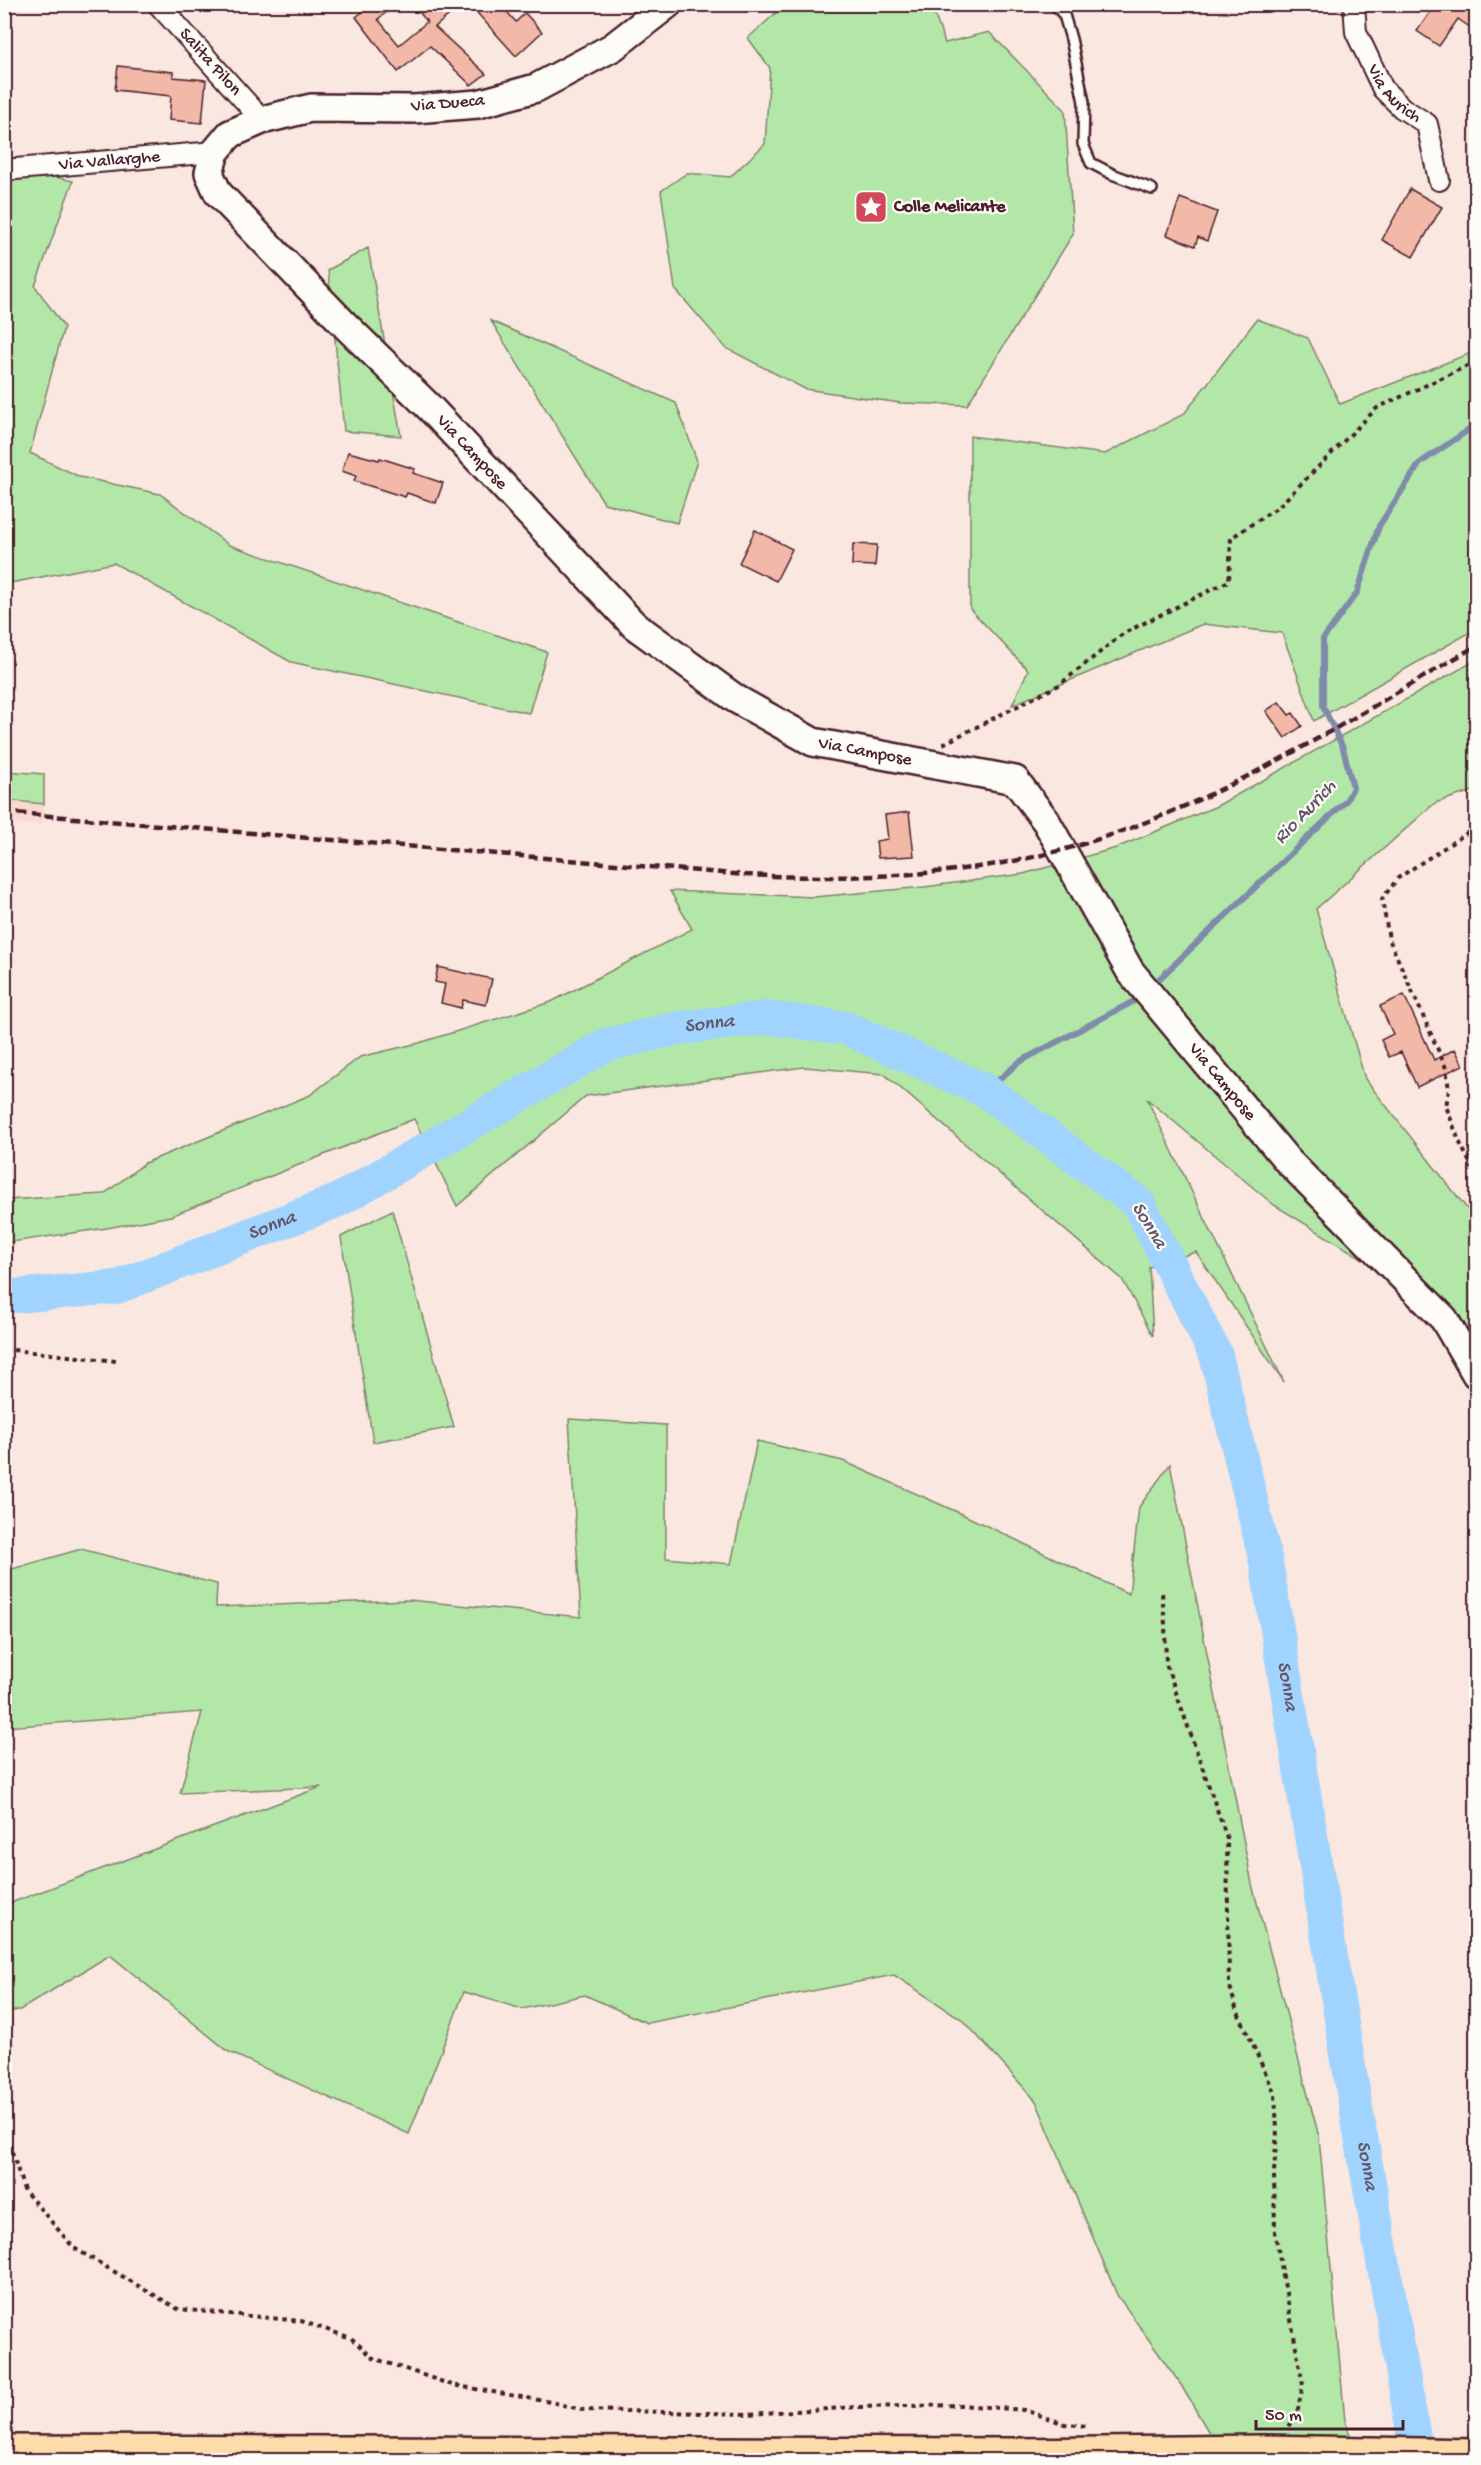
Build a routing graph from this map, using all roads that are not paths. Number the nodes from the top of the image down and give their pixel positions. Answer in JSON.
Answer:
{"nodes":[{"id":1,"x":158,"y":4,"type":"edge"},
{"id":2,"x":668,"y":4,"type":"edge"},
{"id":3,"x":1054,"y":4,"type":"edge"},
{"id":4,"x":1354,"y":4,"type":"edge"},
{"id":5,"x":262,"y":120,"type":"junction"},
{"id":6,"x":215,"y":152,"type":"junction"},
{"id":7,"x":4,"y":170,"type":"edge"},
{"id":8,"x":1439,"y":180,"type":"dead end"},
{"id":9,"x":1152,"y":189,"type":"dead end"},
{"id":10,"x":1476,"y":1374,"type":"edge"},
{"id":11,"x":4,"y":2452,"type":"edge"},
{"id":12,"x":1476,"y":2456,"type":"edge"}],
"edges":[{"from":1,"to":5,"type":"street","name":"Salita Pilon"},
{"from":2,"to":5,"type":"street","name":"Via Dueca"},
{"from":3,"to":9,"type":"lane"},
{"from":4,"to":8,"type":"street","name":"Via Aurich"},
{"from":5,"to":6,"type":"street","name":"Via Dueca"},
{"from":6,"to":7,"type":"street","name":"Via Vallarghe"},
{"from":6,"to":10,"type":"street","name":"Via Campose"},
{"from":11,"to":12,"type":"highway","bridge":true}]}
